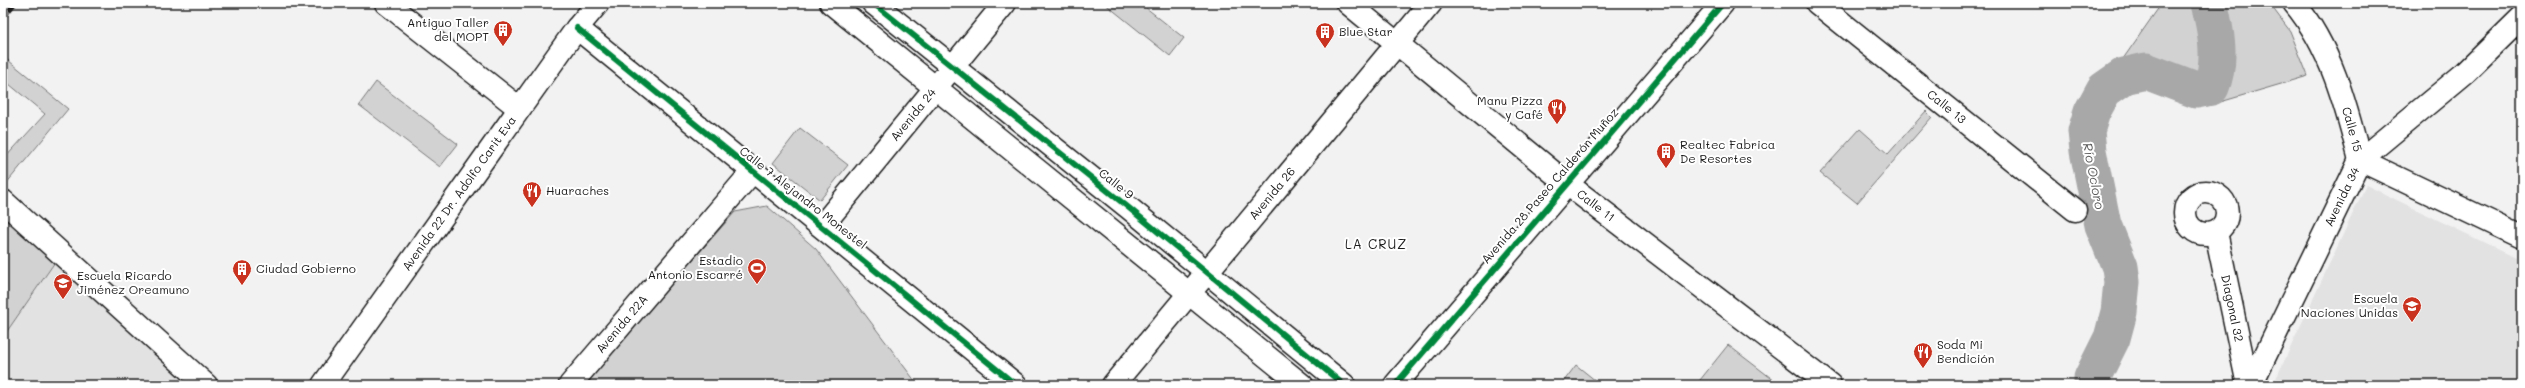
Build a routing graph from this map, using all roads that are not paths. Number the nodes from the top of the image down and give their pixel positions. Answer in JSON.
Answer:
{"nodes":[{"id":1,"x":386,"y":3,"type":"edge"},
{"id":2,"x":598,"y":3,"type":"edge"},
{"id":3,"x":831,"y":3,"type":"edge"},
{"id":4,"x":873,"y":3,"type":"edge"},
{"id":5,"x":1005,"y":3,"type":"edge"},
{"id":6,"x":1348,"y":3,"type":"edge"},
{"id":7,"x":1431,"y":3,"type":"edge"},
{"id":8,"x":1723,"y":3,"type":"edge"},
{"id":9,"x":2294,"y":3,"type":"edge"},
{"id":10,"x":1829,"y":7,"type":"edge"},
{"id":11,"x":2522,"y":17,"type":"edge"},
{"id":12,"x":577,"y":28,"type":"junction"},
{"id":13,"x":1397,"y":45,"type":"junction"},
{"id":14,"x":952,"y":67,"type":"junction"},
{"id":15,"x":936,"y":87,"type":"junction"},
{"id":16,"x":519,"y":108,"type":"junction"},
{"id":17,"x":2360,"y":160,"type":"junction"},
{"id":18,"x":752,"y":172,"type":"junction"},
{"id":19,"x":1566,"y":183,"type":"junction"},
{"id":20,"x":3,"y":201,"type":"edge"},
{"id":21,"x":2075,"y":210,"type":"dead end"},
{"id":22,"x":822,"y":226,"type":"junction"},
{"id":23,"x":2216,"y":232,"type":"dead end"},
{"id":24,"x":2522,"y":237,"type":"edge"},
{"id":25,"x":1207,"y":273,"type":"junction"},
{"id":26,"x":1189,"y":294,"type":"junction"},
{"id":27,"x":206,"y":385,"type":"edge"},
{"id":28,"x":322,"y":385,"type":"edge"},
{"id":29,"x":570,"y":385,"type":"edge"},
{"id":30,"x":1016,"y":385,"type":"edge"},
{"id":31,"x":1113,"y":385,"type":"edge"},
{"id":32,"x":1302,"y":385,"type":"edge"},
{"id":33,"x":1344,"y":385,"type":"edge"},
{"id":34,"x":1395,"y":385,"type":"edge"},
{"id":35,"x":1830,"y":385,"type":"edge"},
{"id":36,"x":2248,"y":385,"type":"edge"},
{"id":37,"x":2251,"y":385,"type":"edge"}],
"edges":[{"from":1,"to":16,"type":"street"},
{"from":2,"to":12,"type":"street","name":"Avenida 22 Dr. Adolfo Carit Eva"},
{"from":3,"to":15,"type":"street"},
{"from":4,"to":14,"type":"street","name":"Calle 9"},
{"from":5,"to":14,"type":"street","name":"Avenida 24"},
{"from":6,"to":13,"type":"street","name":"Calle 11"},
{"from":7,"to":13,"type":"street","name":"Avenida 26"},
{"from":8,"to":19,"type":"street","name":"Avenida 28 Paseo Calderón Muñoz"},
{"from":9,"to":17,"type":"street","name":"Calle 15"},
{"from":10,"to":21,"type":"street","name":"Calle 13"},
{"from":11,"to":17,"type":"street","name":"Avenida 34"},
{"from":12,"to":16,"type":"street","name":"Avenida 22 Dr. Adolfo Carit Eva"},
{"from":12,"to":18,"type":"street","name":"Calle 7 Alejandro Monestel"},
{"from":13,"to":19,"type":"street","name":"Calle 11"},
{"from":13,"to":25,"type":"street","name":"Avenida 26"},
{"from":14,"to":15,"type":"street","name":"Avenida 24"},
{"from":14,"to":25,"type":"street","name":"Calle 9"},
{"from":15,"to":22,"type":"street","name":"Avenida 24"},
{"from":15,"to":26,"type":"street"},
{"from":16,"to":28,"type":"street","name":"Avenida 22 Dr. Adolfo Carit Eva"},
{"from":17,"to":24,"type":"street","name":"Calle 15"},
{"from":17,"to":37,"type":"street","name":"Avenida 34"},
{"from":18,"to":22,"type":"street","name":"Calle 7 Alejandro Monestel"},
{"from":18,"to":29,"type":"street","name":"Avenida 22A"},
{"from":19,"to":34,"type":"street","name":"Avenida 28 Paseo Calderón Muñoz"},
{"from":19,"to":35,"type":"street","name":"Calle 11"},
{"from":20,"to":27,"type":"street"},
{"from":22,"to":30,"type":"street","name":"Calle 7 Alejandro Monestel"},
{"from":23,"to":36,"type":"street","name":"Diagonal 32"},
{"from":25,"to":26,"type":"street","name":"Avenida 26"},
{"from":25,"to":33,"type":"street","name":"Calle 9"},
{"from":26,"to":31,"type":"street","name":"Avenida 26"},
{"from":26,"to":32,"type":"street"}]}
